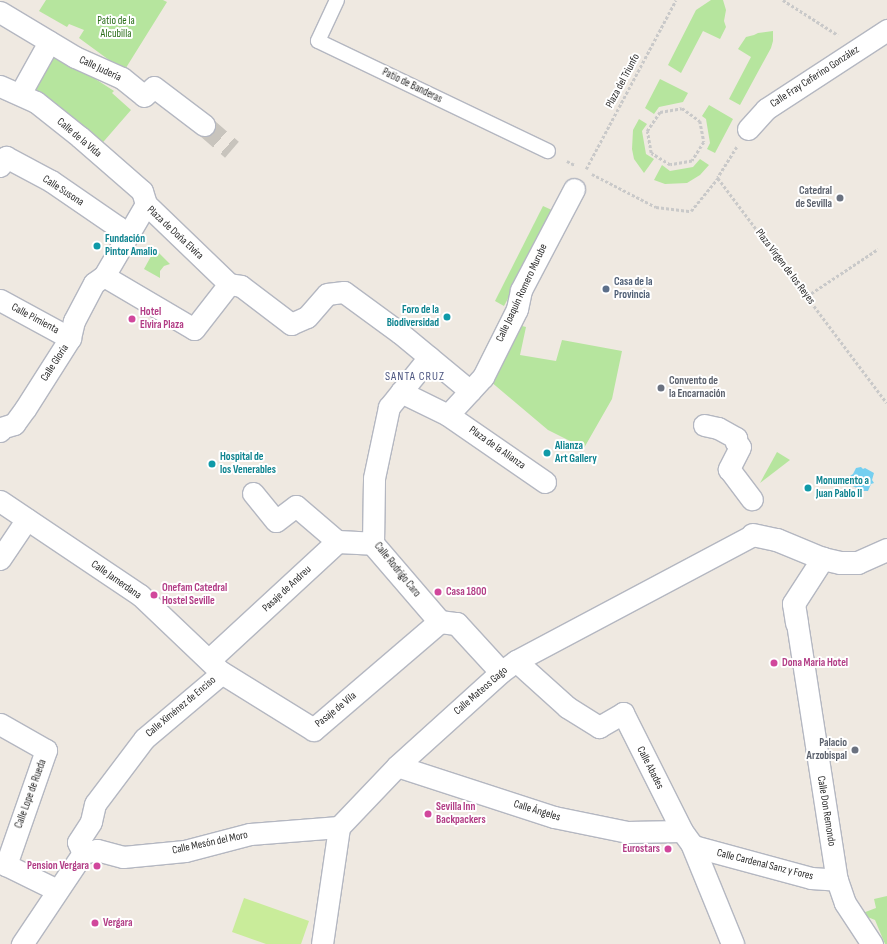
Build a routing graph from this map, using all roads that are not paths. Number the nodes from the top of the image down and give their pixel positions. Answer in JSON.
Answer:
{"nodes":[{"id":1,"x":338,"y":0,"type":"edge"},
{"id":2,"x":0,"y":12,"type":"edge"},
{"id":3,"x":887,"y":30,"type":"edge"},
{"id":4,"x":49,"y":42,"type":"junction"},
{"id":5,"x":0,"y":86,"type":"edge"},
{"id":6,"x":20,"y":94,"type":"junction"},
{"id":7,"x":204,"y":125,"type":"tunnel mouth"},
{"id":8,"x":748,"y":130,"type":"road end"},
{"id":9,"x":548,"y":151,"type":"dead end"},
{"id":10,"x":0,"y":166,"type":"edge"},
{"id":11,"x":574,"y":189,"type":"dead end"},
{"id":12,"x":146,"y":204,"type":"junction"},
{"id":13,"x":127,"y":236,"type":"junction"},
{"id":14,"x":104,"y":276,"type":"junction"},
{"id":15,"x":229,"y":284,"type":"junction"},
{"id":16,"x":0,"y":300,"type":"edge"},
{"id":17,"x":70,"y":338,"type":"junction"},
{"id":18,"x":429,"y":357,"type":"junction"},
{"id":19,"x":476,"y":384,"type":"junction"},
{"id":20,"x":395,"y":400,"type":"junction"},
{"id":21,"x":448,"y":415,"type":"junction"},
{"id":22,"x":704,"y":425,"type":"dead end"},
{"id":23,"x":0,"y":429,"type":"edge"},
{"id":24,"x":545,"y":482,"type":"dead end"},
{"id":25,"x":253,"y":493,"type":"dead end"},
{"id":26,"x":752,"y":499,"type":"dead end"},
{"id":27,"x":0,"y":501,"type":"edge"},
{"id":28,"x":27,"y":519,"type":"junction"},
{"id":29,"x":753,"y":535,"type":"joint"},
{"id":30,"x":338,"y":542,"type":"junction"},
{"id":31,"x":373,"y":544,"type":"junction"},
{"id":32,"x":887,"y":550,"type":"edge"},
{"id":33,"x":0,"y":559,"type":"edge"},
{"id":34,"x":823,"y":559,"type":"junction"},
{"id":35,"x":440,"y":622,"type":"junction"},
{"id":36,"x":797,"y":623,"type":"joint"},
{"id":37,"x":216,"y":667,"type":"junction"},
{"id":38,"x":508,"y":667,"type":"junction"},
{"id":39,"x":0,"y":724,"type":"edge"},
{"id":40,"x":397,"y":766,"type":"junction"},
{"id":41,"x":339,"y":827,"type":"junction"},
{"id":42,"x":687,"y":839,"type":"junction"},
{"id":43,"x":83,"y":853,"type":"junction"},
{"id":44,"x":3,"y":863,"type":"edge"},
{"id":45,"x":837,"y":880,"type":"junction"},
{"id":46,"x":57,"y":890,"type":"junction"},
{"id":47,"x":22,"y":944,"type":"edge"},
{"id":48,"x":322,"y":944,"type":"edge"},
{"id":49,"x":733,"y":944,"type":"edge"},
{"id":50,"x":872,"y":944,"type":"edge"}],
"edges":[{"from":1,"to":9,"type":"lane","name":"Patio de Banderas"},
{"from":2,"to":4,"type":"street","name":"Calle Judería"},
{"from":3,"to":8,"type":"street","name":"Calle Fray Ceferino González"},
{"from":4,"to":6,"type":"street"},
{"from":4,"to":7,"type":"street","name":"Calle Judería"},
{"from":5,"to":6,"type":"street","name":"Calle de la Vida"},
{"from":6,"to":12,"type":"street","name":"Calle de la Vida"},
{"from":10,"to":13,"type":"street","name":"Calle Susona"},
{"from":11,"to":19,"type":"street","name":"Calle Joaquín Romero Murube"},
{"from":12,"to":13,"type":"street","name":"Plaza de Doña Elvira"},
{"from":12,"to":15,"type":"street","name":"Plaza de Doña Elvira"},
{"from":13,"to":14,"type":"street","name":"Plaza de Doña Elvira"},
{"from":14,"to":15,"type":"street"},
{"from":14,"to":17,"type":"street","name":"Calle Gloria"},
{"from":15,"to":18,"type":"street"},
{"from":16,"to":17,"type":"street","name":"Calle Pimienta"},
{"from":17,"to":23,"type":"street","name":"Calle Gloria"},
{"from":18,"to":19,"type":"street"},
{"from":18,"to":20,"type":"street"},
{"from":19,"to":21,"type":"street"},
{"from":20,"to":21,"type":"street","name":"Plaza de la Alianza"},
{"from":20,"to":31,"type":"street","name":"Calle Rodrigo Caro"},
{"from":21,"to":24,"type":"street","name":"Plaza de la Alianza"},
{"from":22,"to":26,"type":"street"},
{"from":25,"to":30,"type":"street"},
{"from":27,"to":28,"type":"street","name":"Calle Jamerdana"},
{"from":28,"to":33,"type":"street"},
{"from":28,"to":37,"type":"street","name":"Calle Jamerdana"},
{"from":29,"to":34,"type":"street"},
{"from":29,"to":38,"type":"street","name":"Calle Mateos Gago"},
{"from":30,"to":31,"type":"street"},
{"from":30,"to":37,"type":"street","name":"Pasaje de Andreu"},
{"from":31,"to":35,"type":"street","name":"Calle Rodrigo Caro"},
{"from":32,"to":34,"type":"street"},
{"from":34,"to":36,"type":"street"},
{"from":35,"to":37,"type":"street","name":"Pasaje de Vila"},
{"from":35,"to":38,"type":"street"},
{"from":36,"to":45,"type":"street","name":"Calle Don Remondo"},
{"from":37,"to":43,"type":"street","name":"Calle Ximénez de Enciso"},
{"from":38,"to":40,"type":"street","name":"Calle Mateos Gago"},
{"from":38,"to":42,"type":"street","name":"Calle Abades"},
{"from":39,"to":44,"type":"street","name":"Calle Lope de Rueda"},
{"from":40,"to":41,"type":"street","name":"Calle Mateos Gago"},
{"from":40,"to":42,"type":"street","name":"Calle Ángeles"},
{"from":41,"to":43,"type":"street","name":"Calle Mesón del Moro"},
{"from":41,"to":48,"type":"street"},
{"from":42,"to":45,"type":"street","name":"Calle Cardenal Sanz y Fores"},
{"from":42,"to":49,"type":"street","name":"Calle Abades"},
{"from":43,"to":46,"type":"street"},
{"from":44,"to":46,"type":"street"},
{"from":45,"to":50,"type":"street","name":"Calle Don Remondo"},
{"from":46,"to":47,"type":"street"}]}
